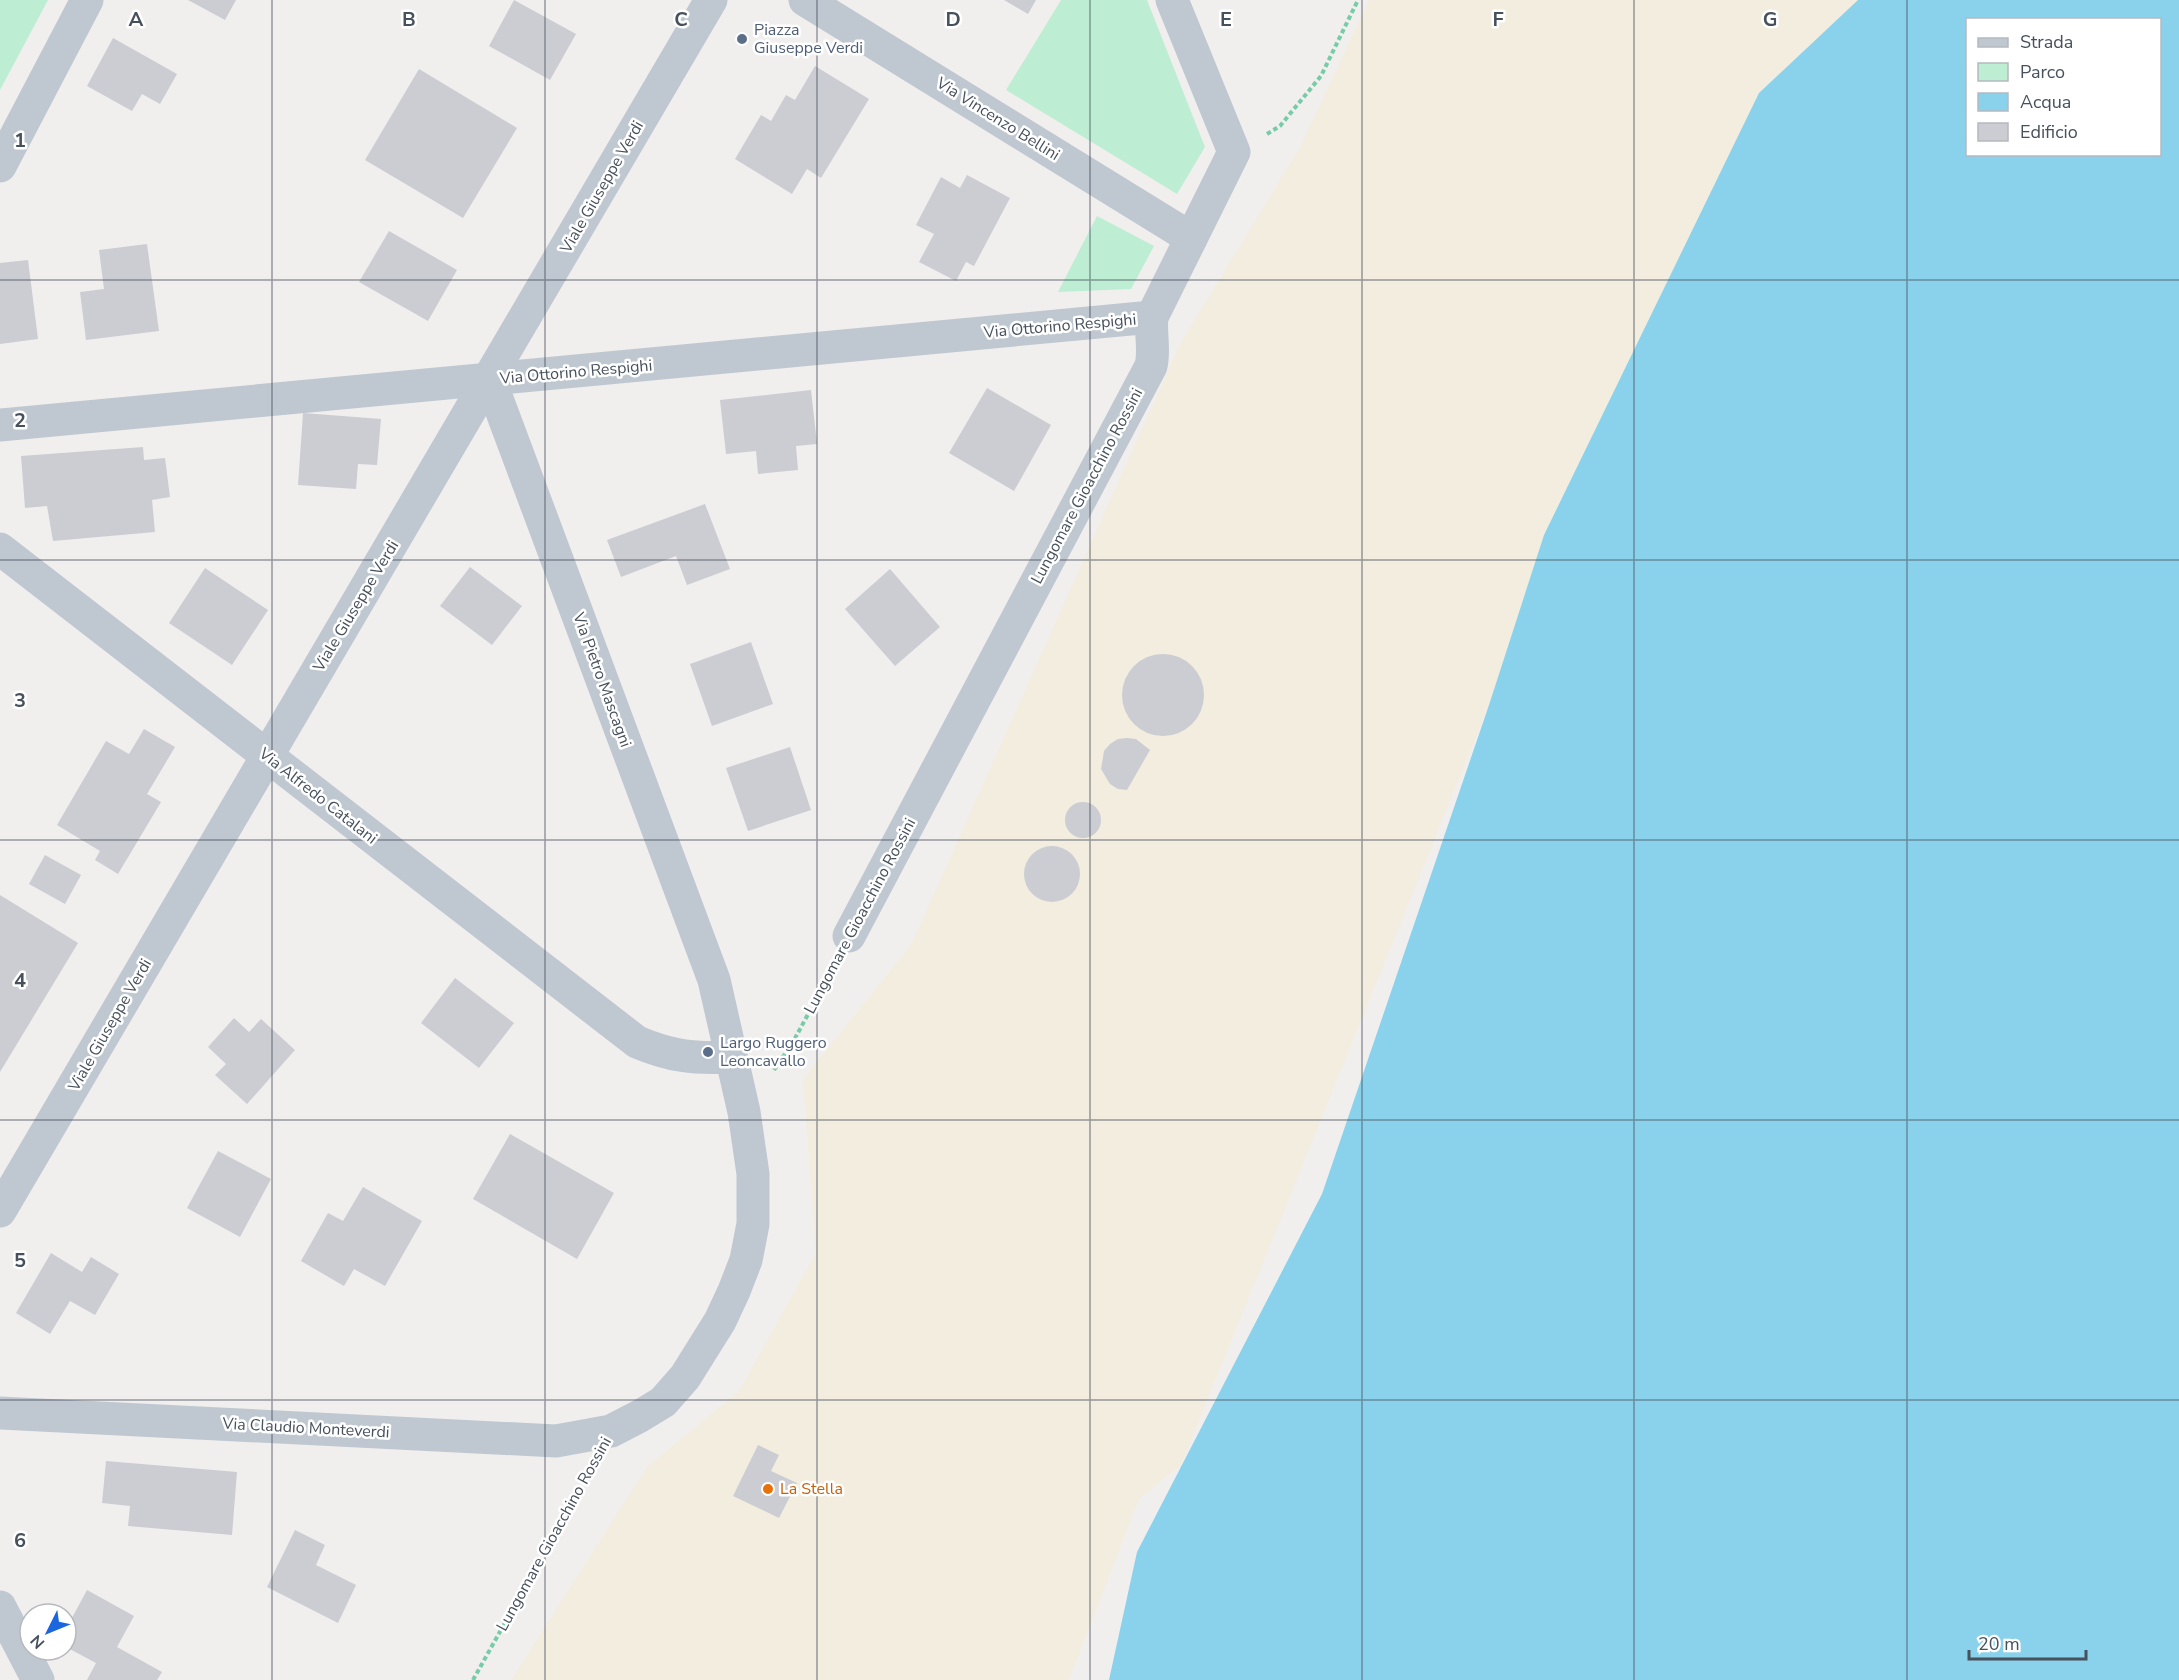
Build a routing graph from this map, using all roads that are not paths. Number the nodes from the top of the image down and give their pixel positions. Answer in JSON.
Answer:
{"nodes":[{"id":1,"x":87,"y":0,"type":"edge"},
{"id":2,"x":711,"y":0,"type":"edge"},
{"id":3,"x":805,"y":0,"type":"edge"},
{"id":4,"x":1172,"y":0,"type":"edge"},
{"id":5,"x":0,"y":166,"type":"edge"},
{"id":6,"x":1191,"y":238,"type":"junction"},
{"id":7,"x":1152,"y":317,"type":"junction"},
{"id":8,"x":490,"y":380,"type":"junction"},
{"id":9,"x":0,"y":425,"type":"edge"},
{"id":10,"x":0,"y":549,"type":"edge"},
{"id":11,"x":268,"y":756,"type":"junction"},
{"id":12,"x":849,"y":936,"type":"road end"},
{"id":13,"x":730,"y":1057,"type":"junction"},
{"id":14,"x":0,"y":1211,"type":"edge"},
{"id":15,"x":0,"y":1413,"type":"edge"},
{"id":16,"x":611,"y":1431,"type":"joint"},
{"id":17,"x":0,"y":1607,"type":"edge"},
{"id":18,"x":38,"y":1680,"type":"edge"}],
"edges":[{"from":1,"to":5,"type":"street"},
{"from":2,"to":8,"type":"street","name":"Viale Giuseppe Verdi"},
{"from":3,"to":6,"type":"street","name":"Via Vincenzo Bellini"},
{"from":4,"to":6,"type":"street"},
{"from":6,"to":7,"type":"street"},
{"from":7,"to":8,"type":"street","name":"Via Ottorino Respighi"},
{"from":7,"to":12,"type":"street","name":"Lungomare Gioacchino Rossini"},
{"from":8,"to":9,"type":"street","name":"Via Ottorino Respighi"},
{"from":8,"to":11,"type":"street","name":"Viale Giuseppe Verdi"},
{"from":8,"to":13,"type":"street","name":"Via Pietro Mascagni"},
{"from":10,"to":11,"type":"street","name":"Via Alfredo Catalani"},
{"from":11,"to":13,"type":"street","name":"Via Alfredo Catalani"},
{"from":11,"to":14,"type":"street","name":"Viale Giuseppe Verdi"},
{"from":13,"to":16,"type":"street","name":"Lungomare Gioacchino Rossini"},
{"from":15,"to":16,"type":"street","name":"Via Claudio Monteverdi"},
{"from":17,"to":18,"type":"street"}]}
